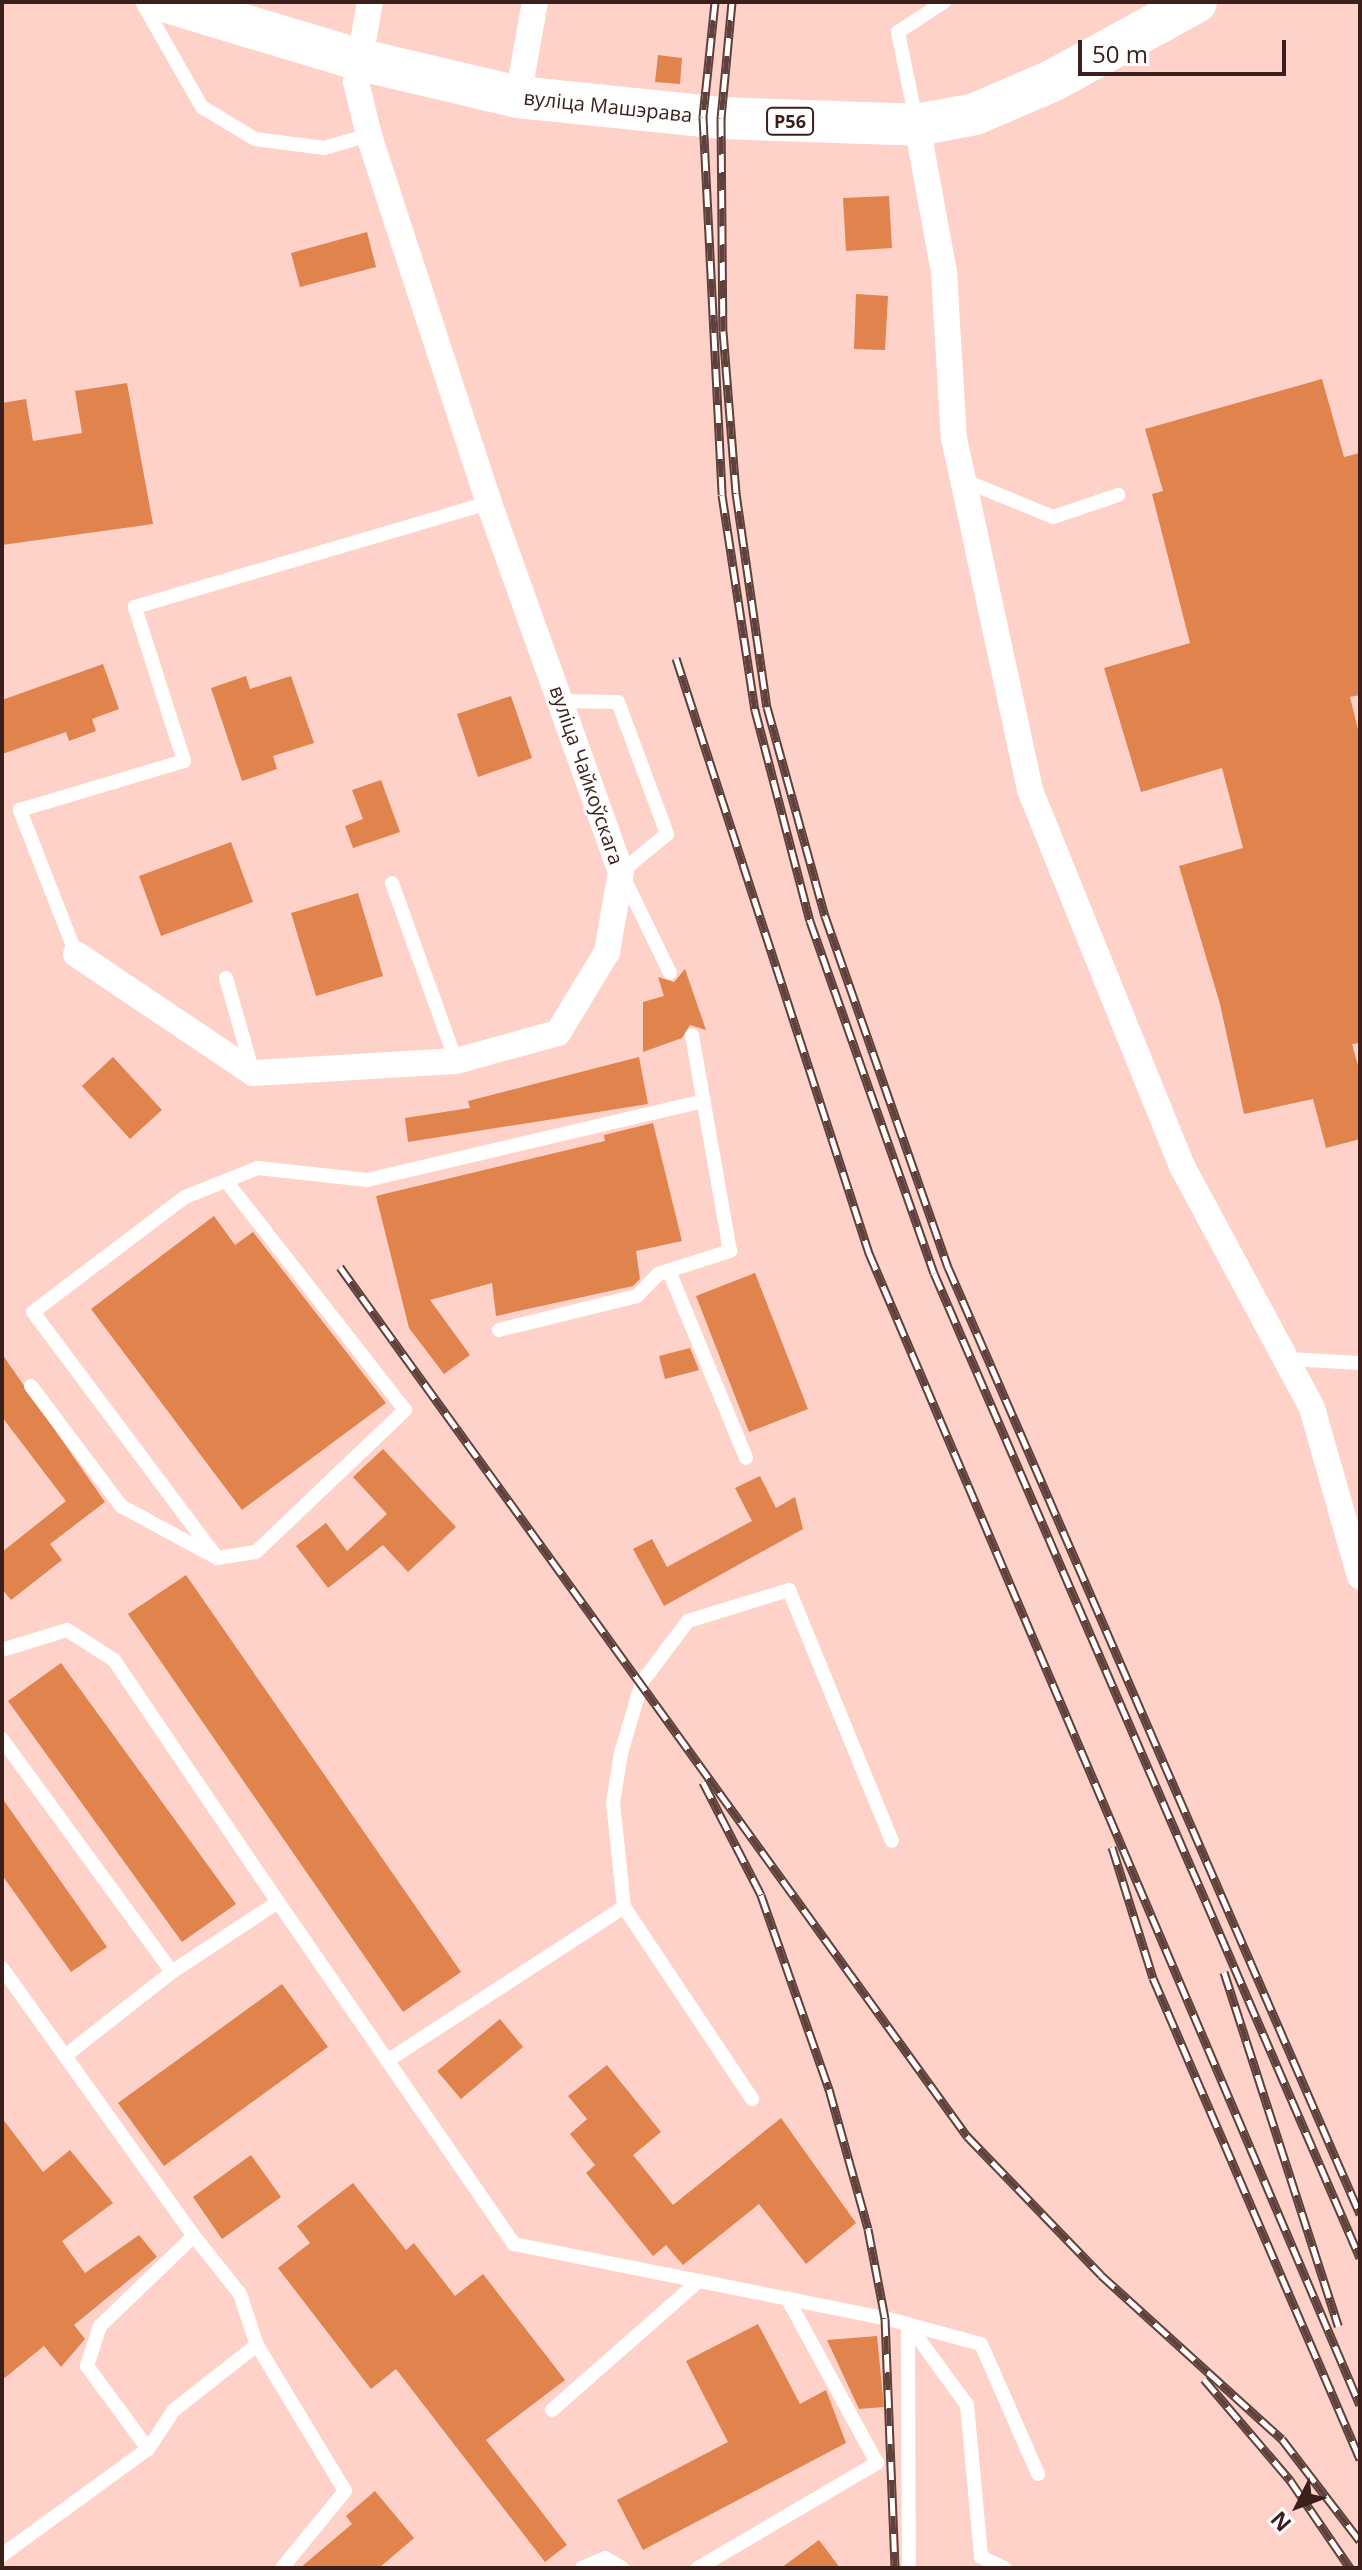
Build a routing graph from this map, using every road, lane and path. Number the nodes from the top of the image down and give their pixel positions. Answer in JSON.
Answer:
{"nodes":[{"id":1,"x":142,"y":2,"type":"edge"},
{"id":2,"x":167,"y":2,"type":"edge"},
{"id":3,"x":370,"y":2,"type":"edge"},
{"id":4,"x":535,"y":2,"type":"edge"},
{"id":5,"x":944,"y":2,"type":"edge"},
{"id":6,"x":1196,"y":2,"type":"edge"},
{"id":7,"x":926,"y":7,"type":"edge"},
{"id":8,"x":357,"y":59,"type":"junction"},
{"id":9,"x":518,"y":97,"type":"junction"},
{"id":10,"x":917,"y":125,"type":"junction"},
{"id":11,"x":369,"y":135,"type":"junction"},
{"id":12,"x":963,"y":480,"type":"junction"},
{"id":13,"x":1118,"y":495,"type":"dead end"},
{"id":14,"x":489,"y":503,"type":"junction"},
{"id":15,"x":561,"y":701,"type":"junction"},
{"id":16,"x":621,"y":872,"type":"junction"},
{"id":17,"x":392,"y":883,"type":"dead end"},
{"id":18,"x":76,"y":954,"type":"joint"},
{"id":19,"x":670,"y":973,"type":"dead end"},
{"id":20,"x":226,"y":978,"type":"dead end"},
{"id":21,"x":692,"y":1035,"type":"dead end"},
{"id":22,"x":456,"y":1061,"type":"junction"},
{"id":23,"x":253,"y":1073,"type":"junction"},
{"id":24,"x":704,"y":1101,"type":"junction"},
{"id":25,"x":226,"y":1181,"type":"junction"},
{"id":26,"x":669,"y":1271,"type":"junction"},
{"id":27,"x":499,"y":1330,"type":"dead end"},
{"id":28,"x":1290,"y":1359,"type":"junction"},
{"id":29,"x":1360,"y":1363,"type":"edge"},
{"id":30,"x":31,"y":1386,"type":"dead end"},
{"id":31,"x":746,"y":1458,"type":"dead end"},
{"id":32,"x":217,"y":1558,"type":"junction"},
{"id":33,"x":1360,"y":1576,"type":"edge"},
{"id":34,"x":2,"y":1650,"type":"edge"},
{"id":35,"x":2,"y":1739,"type":"edge"},
{"id":36,"x":892,"y":1841,"type":"dead end"},
{"id":37,"x":278,"y":1902,"type":"junction"},
{"id":38,"x":624,"y":1907,"type":"junction"},
{"id":39,"x":2,"y":1968,"type":"edge"},
{"id":40,"x":172,"y":1972,"type":"junction"},
{"id":41,"x":65,"y":2056,"type":"junction"},
{"id":42,"x":387,"y":2061,"type":"junction"},
{"id":43,"x":752,"y":2099,"type":"dead end"},
{"id":44,"x":194,"y":2236,"type":"junction"},
{"id":45,"x":699,"y":2281,"type":"junction"},
{"id":46,"x":787,"y":2298,"type":"junction"},
{"id":47,"x":908,"y":2324,"type":"junction"},
{"id":48,"x":257,"y":2345,"type":"junction"},
{"id":49,"x":552,"y":2410,"type":"dead end"},
{"id":50,"x":148,"y":2449,"type":"junction"},
{"id":51,"x":1038,"y":2474,"type":"dead end"},
{"id":52,"x":2,"y":2555,"type":"edge"},
{"id":53,"x":282,"y":2568,"type":"edge"},
{"id":54,"x":582,"y":2568,"type":"edge"},
{"id":55,"x":622,"y":2568,"type":"edge"},
{"id":56,"x":698,"y":2568,"type":"edge"},
{"id":57,"x":909,"y":2568,"type":"edge"},
{"id":58,"x":1005,"y":2568,"type":"edge"}],
"edges":[{"from":1,"to":11,"type":"lane"},
{"from":2,"to":8,"type":"main road","name":"вуліца Машэрава","number":"Р56"},
{"from":3,"to":8,"type":"street"},
{"from":4,"to":9,"type":"street"},
{"from":5,"to":7,"type":"lane"},
{"from":6,"to":10,"type":"main road","name":"вуліца Машэрава","number":"Р56"},
{"from":7,"to":10,"type":"lane"},
{"from":8,"to":9,"type":"main road","name":"вуліца Машэрава","number":"Р56"},
{"from":8,"to":11,"type":"street","name":"вуліца Чайкоўскага"},
{"from":9,"to":10,"type":"main road","name":"вуліца Машэрава","number":"Р56"},
{"from":10,"to":12,"type":"street"},
{"from":11,"to":14,"type":"street","name":"вуліца Чайкоўскага"},
{"from":12,"to":13,"type":"lane"},
{"from":12,"to":28,"type":"street"},
{"from":14,"to":15,"type":"street","name":"вуліца Чайкоўскага"},
{"from":14,"to":18,"type":"lane"},
{"from":15,"to":16,"type":"street","name":"вуліца Чайкоўскага"},
{"from":15,"to":16,"type":"lane"},
{"from":16,"to":19,"type":"lane"},
{"from":16,"to":22,"type":"street","name":"вуліца Чайкоўскага"},
{"from":17,"to":22,"type":"lane"},
{"from":18,"to":23,"type":"street"},
{"from":20,"to":23,"type":"lane"},
{"from":21,"to":24,"type":"lane"},
{"from":22,"to":23,"type":"street","name":"вуліца Чайкоўскага"},
{"from":24,"to":25,"type":"lane"},
{"from":24,"to":26,"type":"lane"},
{"from":25,"to":32,"type":"lane"},
{"from":25,"to":32,"type":"lane"},
{"from":26,"to":27,"type":"lane"},
{"from":26,"to":31,"type":"lane"},
{"from":28,"to":29,"type":"lane"},
{"from":28,"to":33,"type":"street"},
{"from":30,"to":32,"type":"lane"},
{"from":34,"to":37,"type":"lane"},
{"from":35,"to":40,"type":"lane"},
{"from":36,"to":38,"type":"lane"},
{"from":37,"to":40,"type":"lane"},
{"from":37,"to":42,"type":"lane"},
{"from":38,"to":42,"type":"lane"},
{"from":38,"to":43,"type":"lane"},
{"from":39,"to":41,"type":"lane"},
{"from":40,"to":41,"type":"lane"},
{"from":41,"to":44,"type":"lane"},
{"from":42,"to":45,"type":"lane"},
{"from":44,"to":48,"type":"lane"},
{"from":44,"to":50,"type":"lane"},
{"from":45,"to":46,"type":"lane"},
{"from":45,"to":49,"type":"lane"},
{"from":46,"to":47,"type":"lane"},
{"from":46,"to":56,"type":"lane"},
{"from":47,"to":51,"type":"lane"},
{"from":47,"to":57,"type":"lane"},
{"from":47,"to":58,"type":"lane"},
{"from":48,"to":50,"type":"lane"},
{"from":48,"to":53,"type":"lane"},
{"from":50,"to":52,"type":"lane"},
{"from":54,"to":55,"type":"lane"}]}
